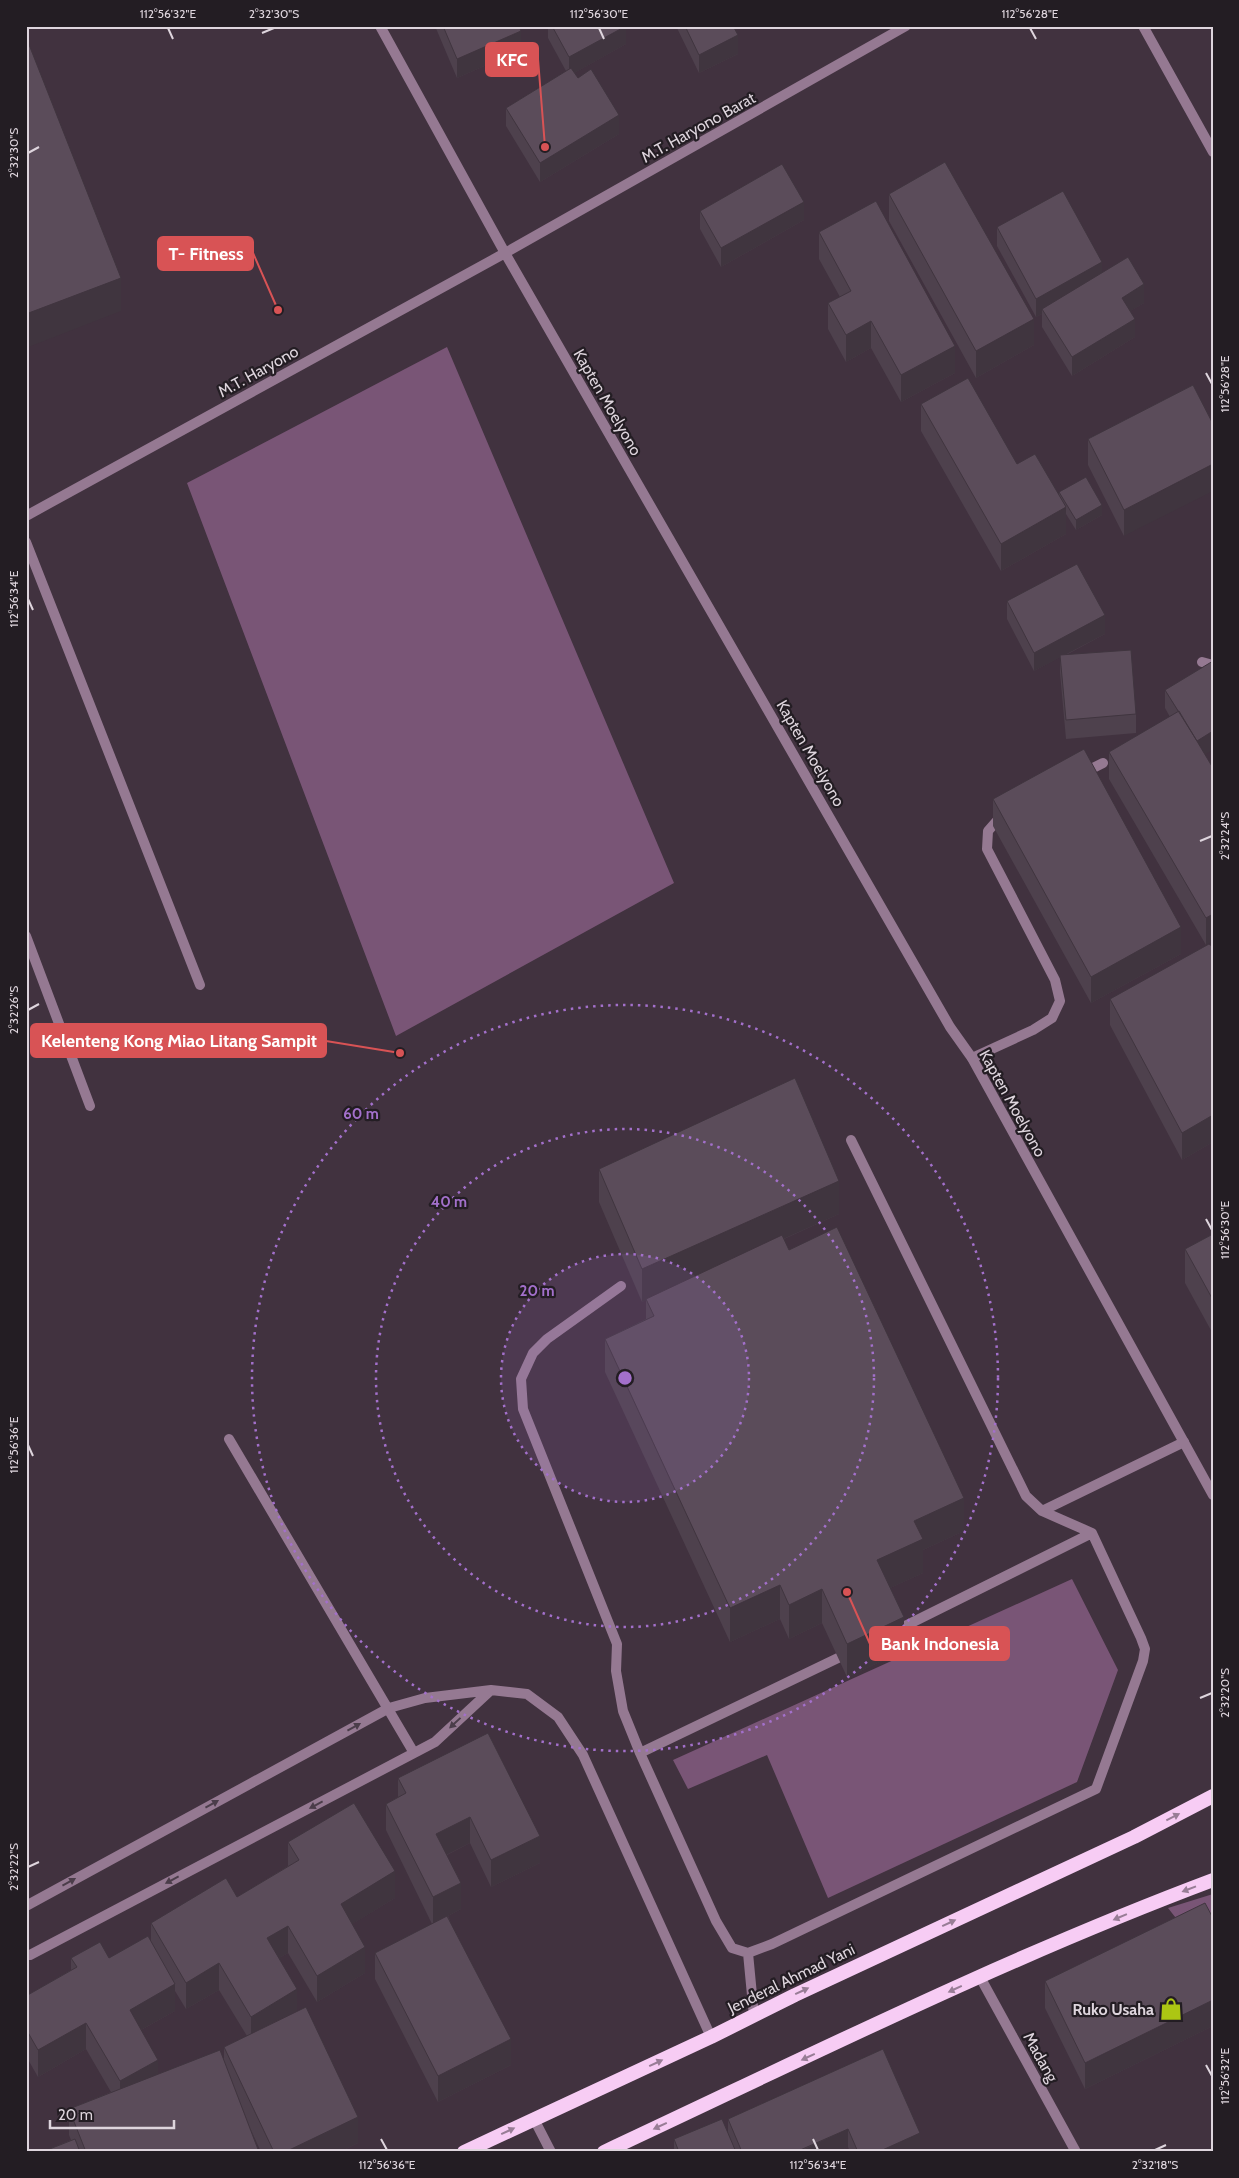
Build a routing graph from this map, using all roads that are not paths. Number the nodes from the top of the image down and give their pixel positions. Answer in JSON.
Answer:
{"nodes":[{"id":1,"x":906,"y":26,"type":"edge"},
{"id":2,"x":1143,"y":26,"type":"edge"},
{"id":3,"x":383,"y":27,"type":"edge"},
{"id":4,"x":1213,"y":152,"type":"edge"},
{"id":5,"x":505,"y":253,"type":"junction"},
{"id":6,"x":26,"y":516,"type":"edge"},
{"id":7,"x":26,"y":542,"type":"edge"},
{"id":8,"x":1202,"y":662,"type":"dead end"},
{"id":9,"x":1213,"y":665,"type":"edge"},
{"id":10,"x":1103,"y":763,"type":"dead end"},
{"id":11,"x":1070,"y":780,"type":"edge"},
{"id":12,"x":1012,"y":809,"type":"edge"},
{"id":13,"x":26,"y":936,"type":"edge"},
{"id":14,"x":200,"y":985,"type":"dead end"},
{"id":15,"x":972,"y":1058,"type":"junction"},
{"id":16,"x":90,"y":1106,"type":"dead end"},
{"id":17,"x":851,"y":1140,"type":"dead end"},
{"id":18,"x":621,"y":1286,"type":"dead end"},
{"id":19,"x":230,"y":1438,"type":"dead end"},
{"id":20,"x":1184,"y":1442,"type":"junction"},
{"id":21,"x":1213,"y":1495,"type":"edge"},
{"id":22,"x":1042,"y":1511,"type":"junction"},
{"id":23,"x":1092,"y":1533,"type":"junction"},
{"id":24,"x":895,"y":1631,"type":"edge"},
{"id":25,"x":838,"y":1658,"type":"edge"},
{"id":26,"x":491,"y":1690,"type":"junction"},
{"id":27,"x":389,"y":1708,"type":"junction"},
{"id":28,"x":414,"y":1752,"type":"junction"},
{"id":29,"x":640,"y":1753,"type":"junction"},
{"id":30,"x":1213,"y":1796,"type":"edge"},
{"id":31,"x":1213,"y":1880,"type":"edge"},
{"id":32,"x":26,"y":1906,"type":"edge"},
{"id":33,"x":748,"y":1953,"type":"junction"},
{"id":34,"x":26,"y":1955,"type":"edge"},
{"id":35,"x":980,"y":1978,"type":"junction"},
{"id":36,"x":754,"y":2016,"type":"junction"},
{"id":37,"x":711,"y":2037,"type":"junction"},
{"id":38,"x":534,"y":2119,"type":"junction"},
{"id":39,"x":464,"y":2152,"type":"edge"},
{"id":40,"x":552,"y":2152,"type":"edge"},
{"id":41,"x":604,"y":2152,"type":"edge"},
{"id":42,"x":1076,"y":2152,"type":"edge"}],
"edges":[{"from":1,"to":5,"type":"street","name":"M.T. Haryono Barat"},
{"from":2,"to":4,"type":"street"},
{"from":3,"to":5,"type":"street","name":"Kapten Moelyono"},
{"from":5,"to":6,"type":"street","name":"M.T. Haryono"},
{"from":5,"to":15,"type":"street","name":"Kapten Moelyono"},
{"from":7,"to":14,"type":"street"},
{"from":8,"to":9,"type":"street"},
{"from":10,"to":11,"type":"street"},
{"from":12,"to":15,"type":"street"},
{"from":13,"to":16,"type":"street"},
{"from":15,"to":20,"type":"street","name":"Kapten Moelyono"},
{"from":17,"to":22,"type":"street"},
{"from":18,"to":29,"type":"street"},
{"from":19,"to":27,"type":"street"},
{"from":20,"to":21,"type":"street","name":"Kapten Moelyono"},
{"from":20,"to":22,"type":"street"},
{"from":22,"to":23,"type":"street"},
{"from":23,"to":24,"type":"street"},
{"from":23,"to":33,"type":"street"},
{"from":25,"to":29,"type":"street"},
{"from":26,"to":27,"type":"street"},
{"from":26,"to":28,"type":"street","one_way":true},
{"from":26,"to":37,"type":"street"},
{"from":27,"to":28,"type":"street"},
{"from":32,"to":27,"type":"street","one_way":true},
{"from":28,"to":34,"type":"street","one_way":true},
{"from":29,"to":33,"type":"street"},
{"from":36,"to":30,"type":"highway","name":"Jenderal Ahmad Yani","one_way":true},
{"from":31,"to":35,"type":"highway","one_way":true},
{"from":33,"to":36,"type":"street"},
{"from":35,"to":41,"type":"highway","one_way":true},
{"from":35,"to":42,"type":"street","name":"Madang"},
{"from":36,"to":37,"type":"highway","name":"Jenderal Ahmad Yani"},
{"from":38,"to":37,"type":"highway","name":"Jenderal Ahmad Yani","one_way":true},
{"from":39,"to":38,"type":"highway","name":"Jenderal Ahmad Yani","one_way":true},
{"from":38,"to":40,"type":"street"}]}
